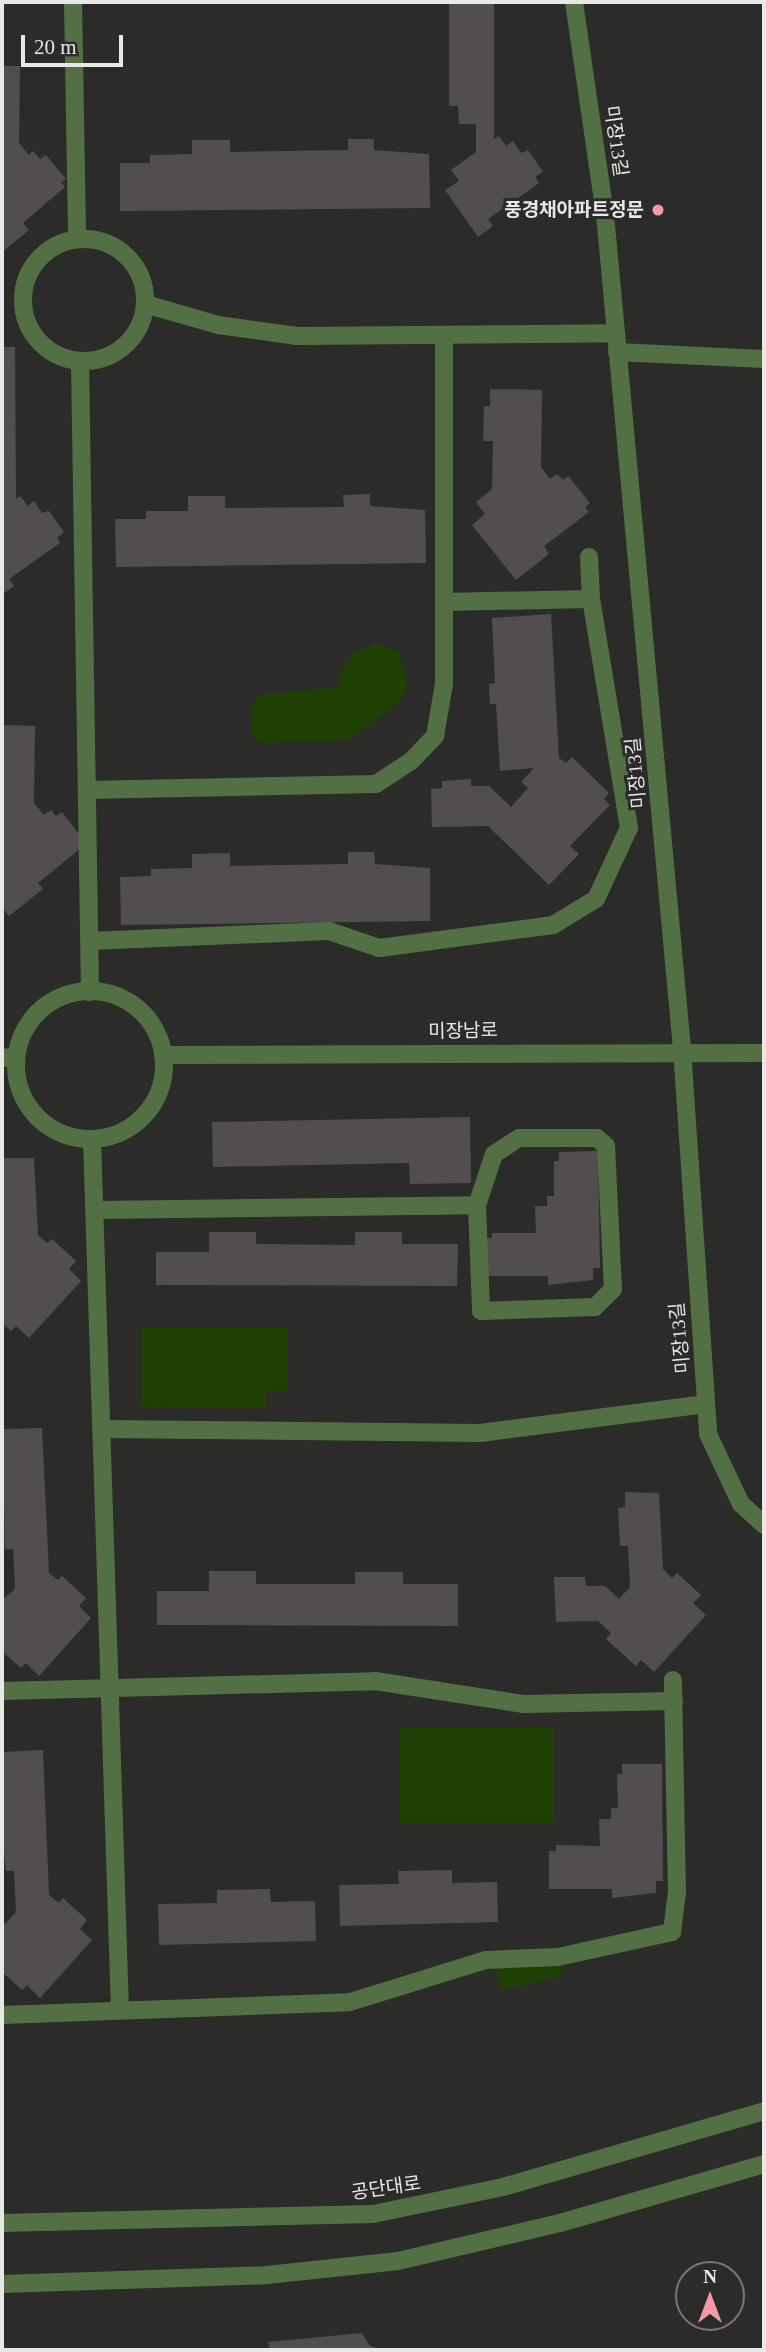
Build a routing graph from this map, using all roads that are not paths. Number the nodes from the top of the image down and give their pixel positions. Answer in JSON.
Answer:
{"nodes":[{"id":1,"x":73,"y":2,"type":"edge"},
{"id":2,"x":574,"y":2,"type":"edge"},
{"id":3,"x":77,"y":239,"type":"junction"},
{"id":4,"x":145,"y":304,"type":"junction"},
{"id":5,"x":615,"y":333,"type":"junction"},
{"id":6,"x":444,"y":336,"type":"junction"},
{"id":7,"x":617,"y":352,"type":"junction"},
{"id":8,"x":764,"y":359,"type":"edge"},
{"id":9,"x":79,"y":362,"type":"junction"},
{"id":10,"x":589,"y":556,"type":"dead end"},
{"id":11,"x":591,"y":599,"type":"junction"},
{"id":12,"x":444,"y":602,"type":"junction"},
{"id":13,"x":87,"y":790,"type":"junction"},
{"id":14,"x":90,"y":941,"type":"junction"},
{"id":15,"x":90,"y":992,"type":"junction"},
{"id":16,"x":682,"y":1049,"type":"junction"},
{"id":17,"x":764,"y":1052,"type":"edge"},
{"id":18,"x":163,"y":1055,"type":"junction"},
{"id":19,"x":8,"y":1058,"type":"edge"},
{"id":20,"x":92,"y":1140,"type":"junction"},
{"id":21,"x":477,"y":1205,"type":"junction"},
{"id":22,"x":95,"y":1210,"type":"junction"},
{"id":23,"x":706,"y":1404,"type":"junction"},
{"id":24,"x":104,"y":1429,"type":"junction"},
{"id":25,"x":764,"y":1525,"type":"edge"},
{"id":26,"x":673,"y":1680,"type":"dead end"},
{"id":27,"x":112,"y":1690,"type":"junction"},
{"id":28,"x":2,"y":1691,"type":"edge"},
{"id":29,"x":674,"y":1701,"type":"junction"},
{"id":30,"x":120,"y":2010,"type":"junction"},
{"id":31,"x":2,"y":2015,"type":"edge"},
{"id":32,"x":764,"y":2111,"type":"edge"},
{"id":33,"x":764,"y":2164,"type":"edge"},
{"id":34,"x":2,"y":2223,"type":"edge"},
{"id":35,"x":2,"y":2284,"type":"edge"}],
"edges":[{"from":1,"to":3,"type":"street"},
{"from":2,"to":5,"type":"street","name":"미장13길"},
{"from":3,"to":4,"type":"street"},
{"from":3,"to":9,"type":"street"},
{"from":4,"to":6,"type":"street"},
{"from":4,"to":9,"type":"street"},
{"from":5,"to":6,"type":"street"},
{"from":5,"to":7,"type":"street","name":"미장13길"},
{"from":6,"to":12,"type":"street"},
{"from":7,"to":8,"type":"street"},
{"from":7,"to":16,"type":"street","name":"미장13길"},
{"from":9,"to":13,"type":"street"},
{"from":10,"to":11,"type":"street"},
{"from":11,"to":12,"type":"street"},
{"from":11,"to":14,"type":"street"},
{"from":12,"to":13,"type":"street"},
{"from":13,"to":14,"type":"street"},
{"from":14,"to":15,"type":"street"},
{"from":15,"to":18,"type":"street"},
{"from":15,"to":19,"type":"street"},
{"from":16,"to":17,"type":"street","name":"미장남로"},
{"from":16,"to":18,"type":"street","name":"미장남로"},
{"from":16,"to":23,"type":"street","name":"미장13길"},
{"from":18,"to":20,"type":"street"},
{"from":19,"to":20,"type":"street"},
{"from":20,"to":22,"type":"street"},
{"from":21,"to":21,"type":"street"},
{"from":21,"to":22,"type":"street"},
{"from":22,"to":24,"type":"street"},
{"from":23,"to":24,"type":"street"},
{"from":23,"to":25,"type":"street","name":"미장13길"},
{"from":24,"to":27,"type":"street"},
{"from":26,"to":29,"type":"street"},
{"from":27,"to":28,"type":"street"},
{"from":27,"to":29,"type":"street"},
{"from":27,"to":30,"type":"street"},
{"from":29,"to":30,"type":"street"},
{"from":30,"to":31,"type":"street"},
{"from":32,"to":34,"type":"street","name":"공단대로"},
{"from":33,"to":35,"type":"street"}]}
